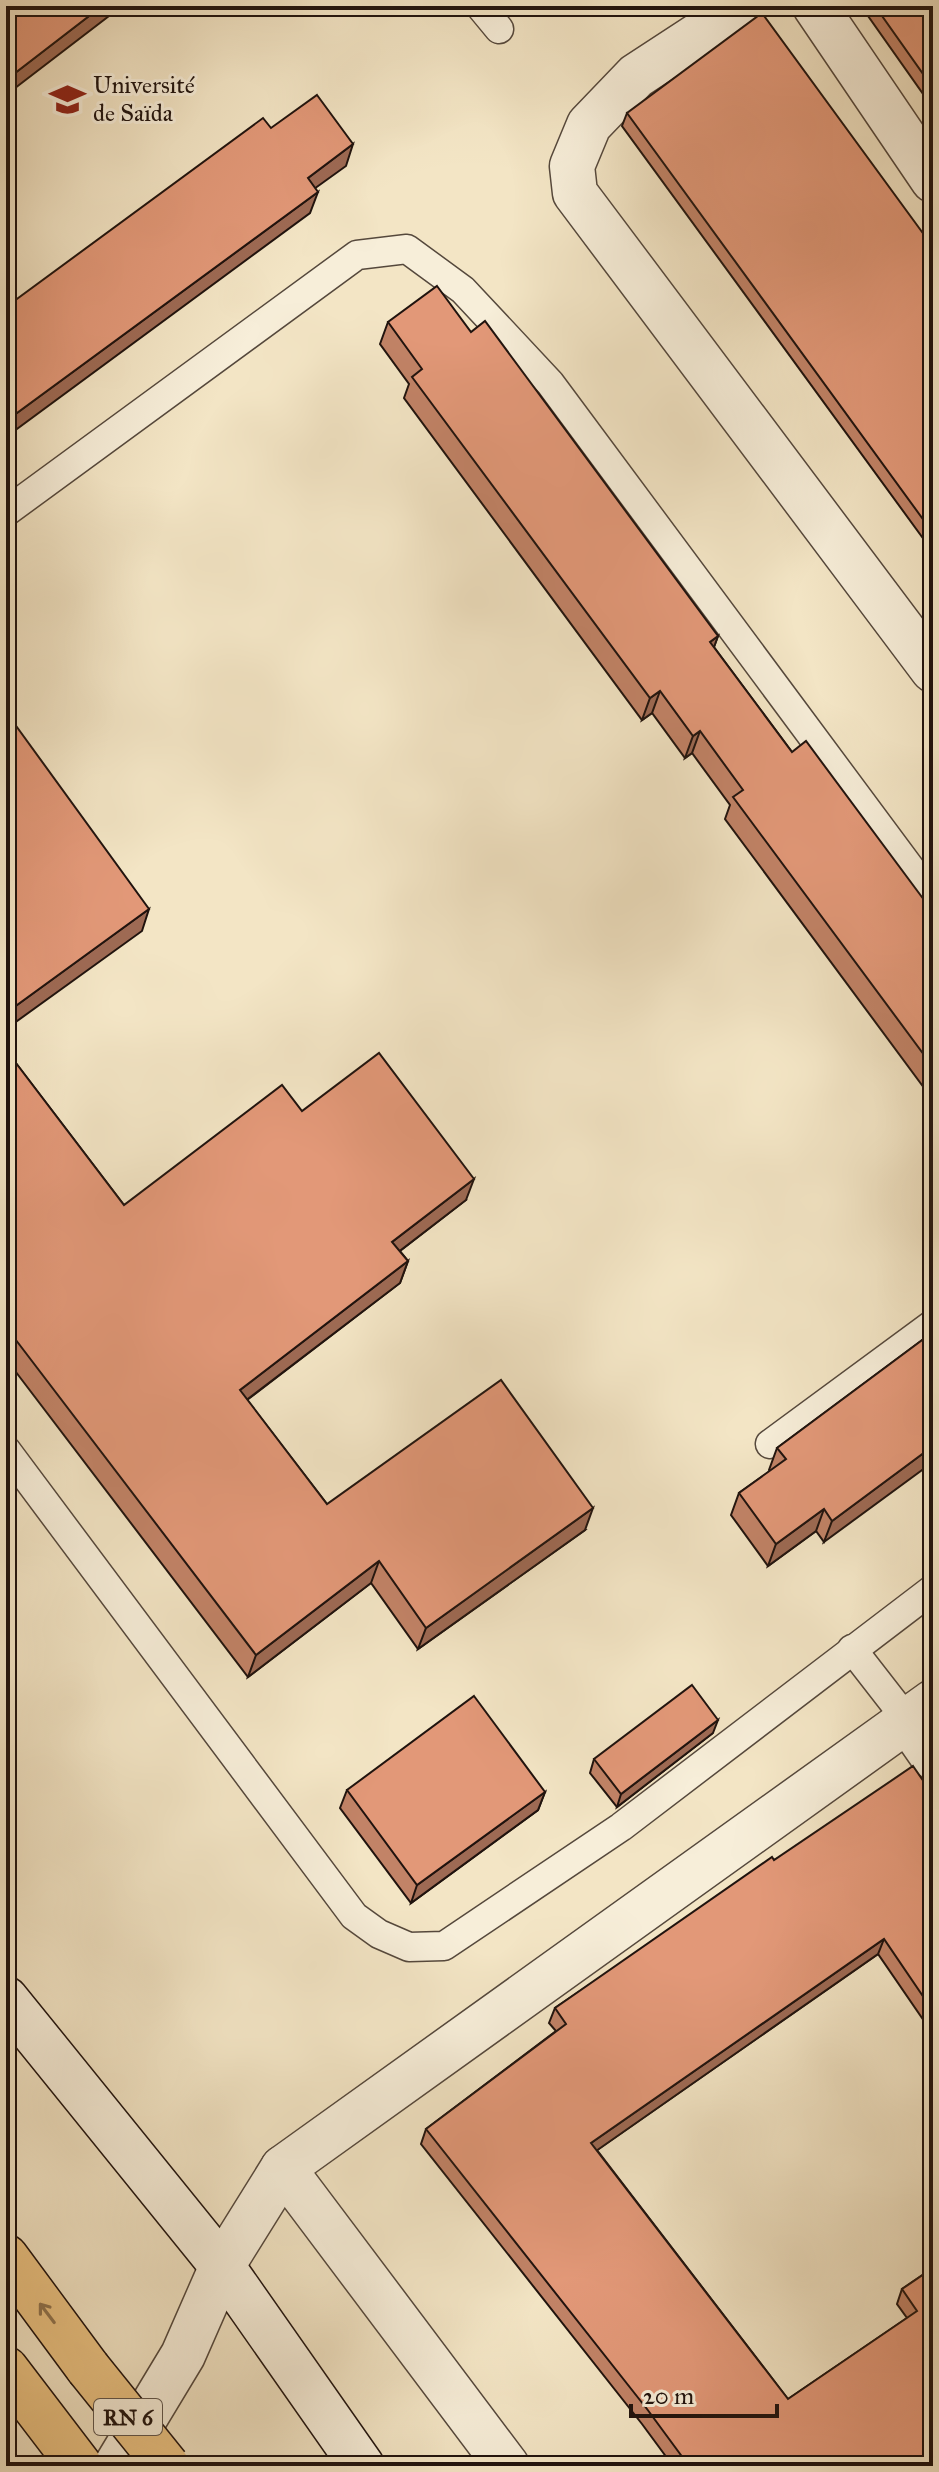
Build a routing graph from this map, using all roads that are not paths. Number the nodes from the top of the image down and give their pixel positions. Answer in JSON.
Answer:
{"nodes":[{"id":1,"x":480,"y":6,"type":"edge"},
{"id":2,"x":743,"y":6,"type":"edge"},
{"id":3,"x":815,"y":6,"type":"edge"},
{"id":4,"x":499,"y":29,"type":"dead end"},
{"id":5,"x":929,"y":165,"type":"edge"},
{"id":6,"x":6,"y":512,"type":"edge"},
{"id":7,"x":933,"y":670,"type":"edge"},
{"id":8,"x":933,"y":899,"type":"edge"},
{"id":9,"x":933,"y":1324,"type":"edge"},
{"id":10,"x":770,"y":1444,"type":"dead end"},
{"id":11,"x":6,"y":1450,"type":"edge"},
{"id":12,"x":933,"y":1589,"type":"edge"},
{"id":13,"x":852,"y":1649,"type":"junction"},
{"id":14,"x":920,"y":1712,"type":"edge"},
{"id":15,"x":933,"y":1757,"type":"edge"},
{"id":16,"x":6,"y":1999,"type":"edge"},
{"id":17,"x":283,"y":2168,"type":"junction"},
{"id":18,"x":6,"y":2257,"type":"edge"},
{"id":19,"x":222,"y":2266,"type":"junction"},
{"id":20,"x":19,"y":2386,"type":"edge"},
{"id":21,"x":80,"y":2466,"type":"edge"},
{"id":22,"x":116,"y":2466,"type":"edge"},
{"id":23,"x":167,"y":2466,"type":"edge"},
{"id":24,"x":362,"y":2466,"type":"edge"},
{"id":25,"x":507,"y":2466,"type":"edge"}],
"edges":[{"from":1,"to":4,"type":"lane"},
{"from":2,"to":7,"type":"street"},
{"from":3,"to":5,"type":"street"},
{"from":6,"to":8,"type":"lane"},
{"from":9,"to":10,"type":"lane"},
{"from":11,"to":13,"type":"lane"},
{"from":12,"to":13,"type":"lane"},
{"from":13,"to":14,"type":"lane"},
{"from":14,"to":15,"type":"street"},
{"from":14,"to":17,"type":"street"},
{"from":16,"to":19,"type":"street"},
{"from":17,"to":19,"type":"street"},
{"from":17,"to":25,"type":"street"},
{"from":23,"to":18,"type":"main road","number":"RN 6","one_way":true,"bridge":true},
{"from":19,"to":22,"type":"street"},
{"from":19,"to":24,"type":"street"},
{"from":20,"to":21,"type":"main road","number":"RN 6"}]}
